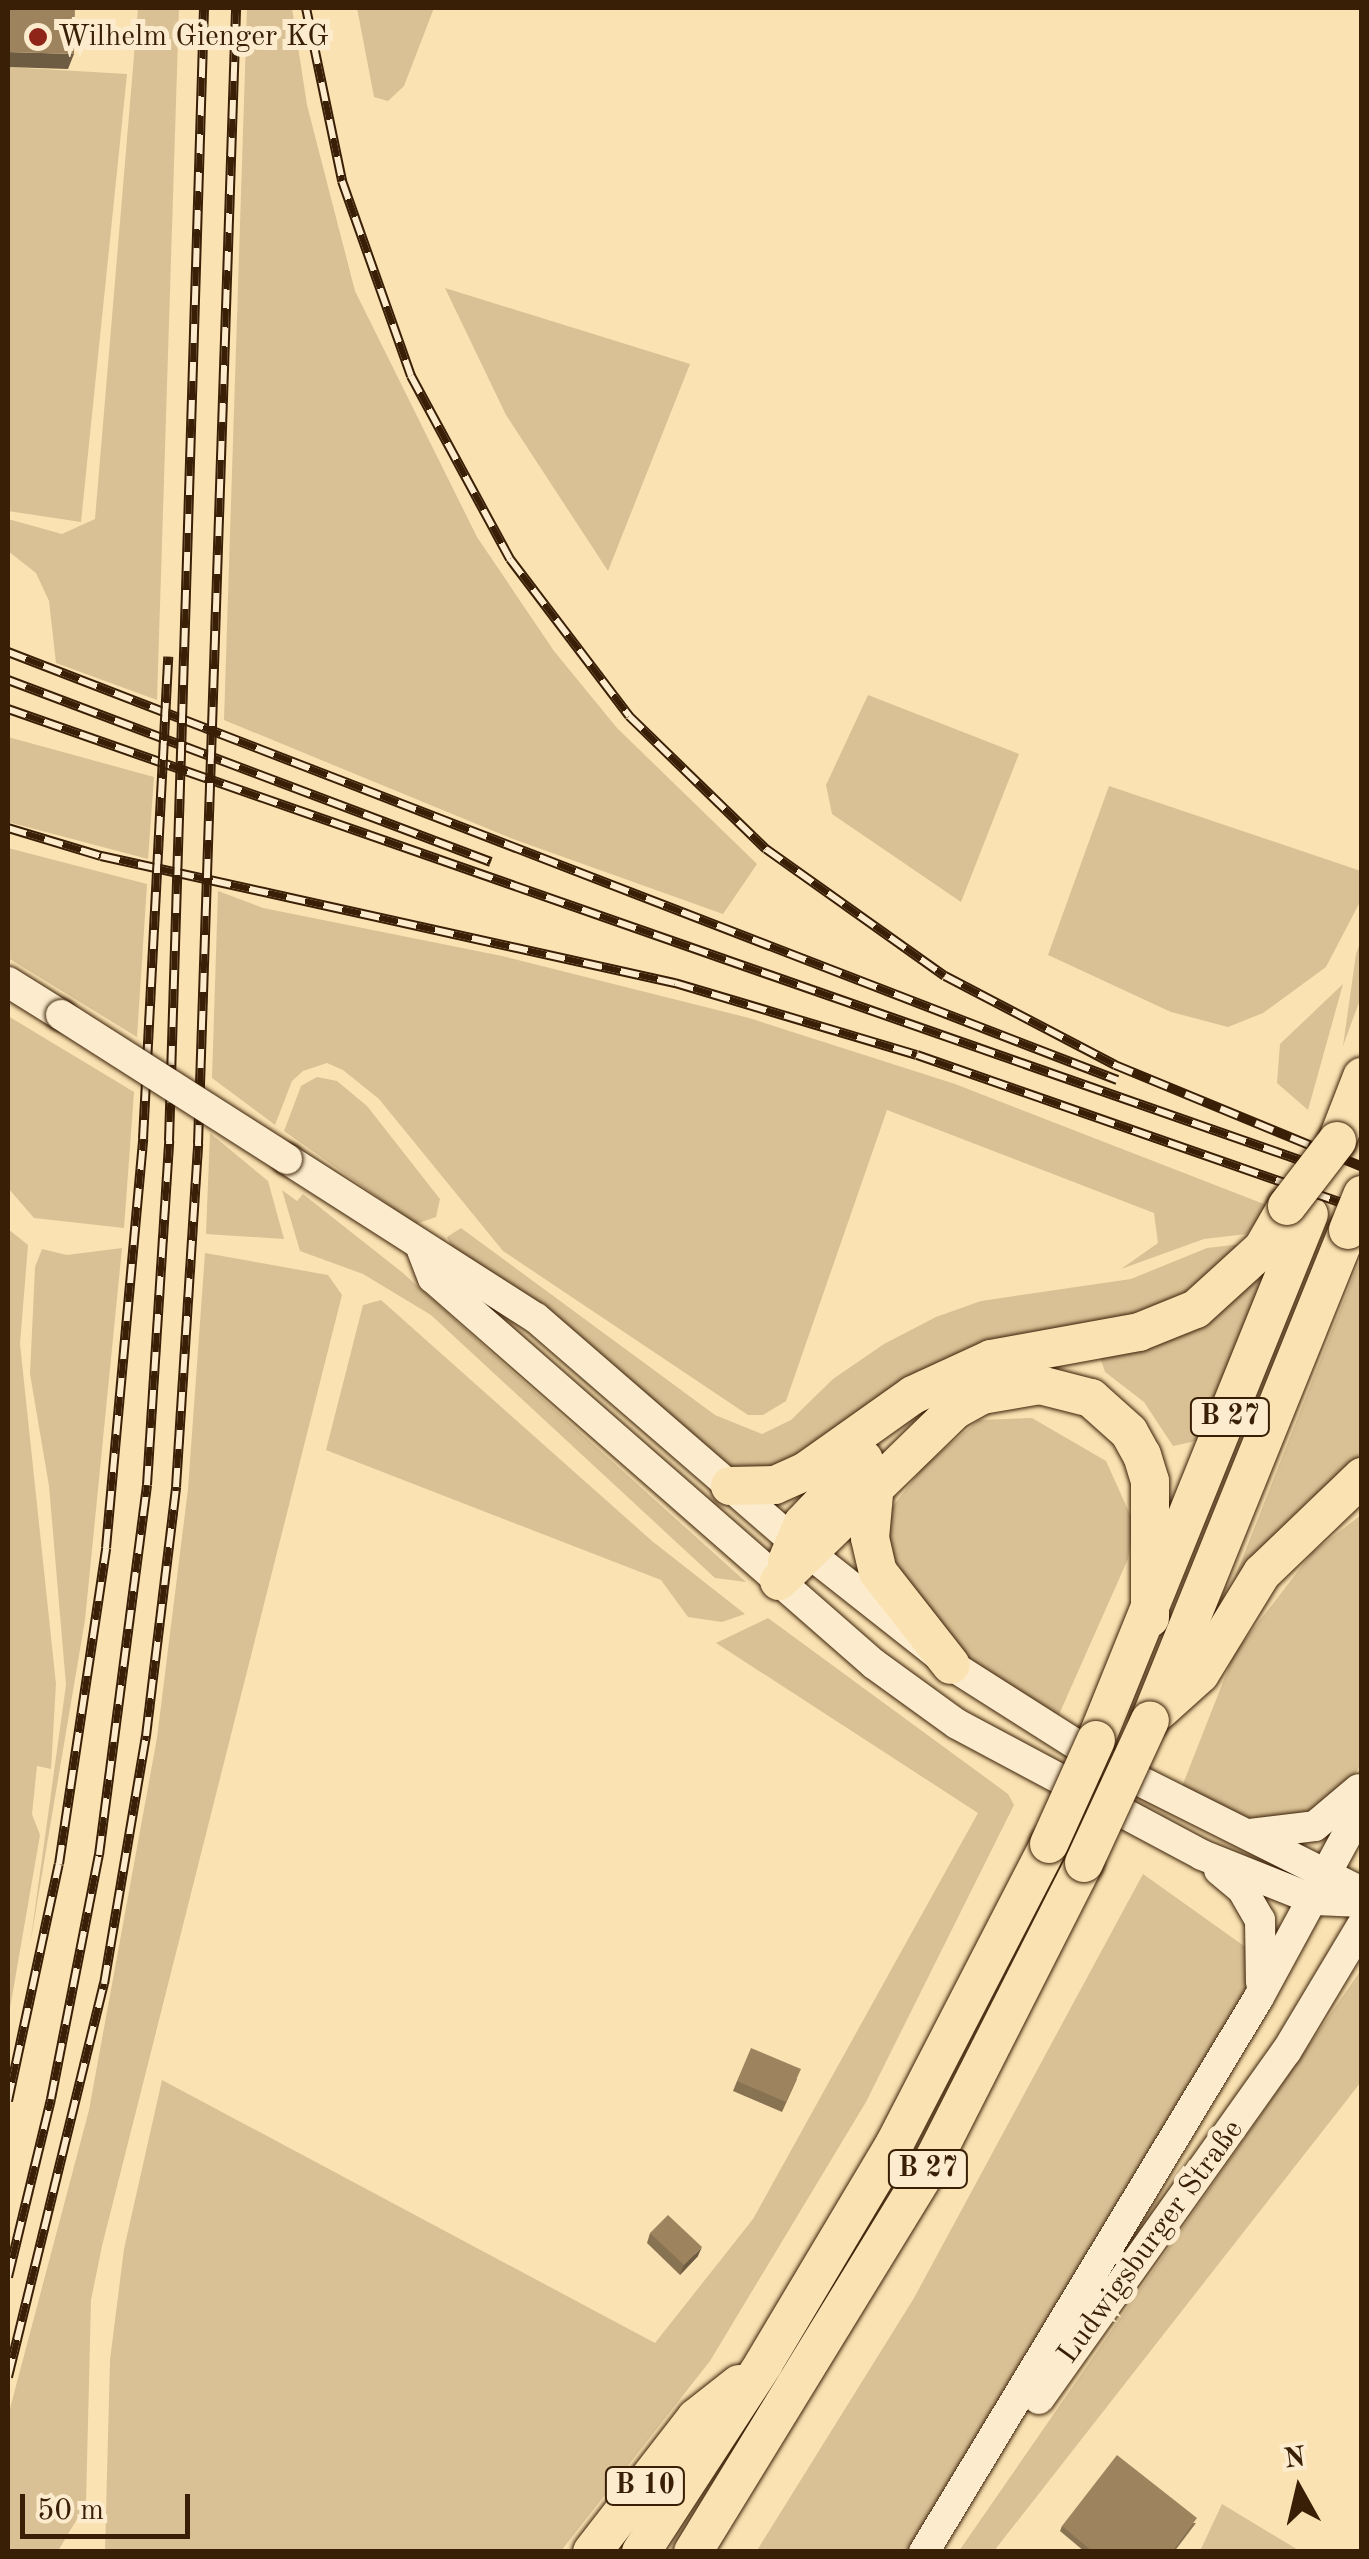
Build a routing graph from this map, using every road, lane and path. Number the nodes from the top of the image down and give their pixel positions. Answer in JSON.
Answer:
{"nodes":[{"id":1,"x":8,"y":982,"type":"edge"},
{"id":2,"x":1349,"y":1110,"type":"edge"},
{"id":3,"x":1298,"y":1210,"type":"junction"},
{"id":4,"x":1355,"y":1212,"type":"edge"},
{"id":5,"x":422,"y":1250,"type":"junction"},
{"id":6,"x":954,"y":1376,"type":"junction"},
{"id":7,"x":1362,"y":1477,"type":"edge"},
{"id":8,"x":875,"y":1484,"type":"junction"},
{"id":9,"x":730,"y":1486,"type":"junction"},
{"id":10,"x":802,"y":1548,"type":"junction"},
{"id":11,"x":779,"y":1580,"type":"junction"},
{"id":12,"x":1150,"y":1618,"type":"junction"},
{"id":13,"x":951,"y":1666,"type":"junction"},
{"id":14,"x":1150,"y":1720,"type":"junction"},
{"id":15,"x":1362,"y":1788,"type":"edge"},
{"id":16,"x":1362,"y":1807,"type":"edge"},
{"id":17,"x":1248,"y":1834,"type":"junction"},
{"id":18,"x":1202,"y":1855,"type":"junction"},
{"id":19,"x":1322,"y":1888,"type":"junction"},
{"id":20,"x":1362,"y":1892,"type":"edge"},
{"id":21,"x":1362,"y":1902,"type":"edge"},
{"id":22,"x":1362,"y":1925,"type":"edge"},
{"id":23,"x":1259,"y":1997,"type":"junction"},
{"id":24,"x":764,"y":2363,"type":"junction"},
{"id":25,"x":701,"y":2545,"type":"edge"},
{"id":26,"x":592,"y":2552,"type":"edge"},
{"id":27,"x":641,"y":2552,"type":"edge"},
{"id":28,"x":927,"y":2552,"type":"edge"}],
"edges":[{"from":1,"to":5,"type":"main road","bridge":true},
{"from":2,"to":3,"type":"highway","number":"B 27","bridge":true},
{"from":3,"to":6,"type":"highway","number":"B 27"},
{"from":3,"to":12,"type":"highway","number":"B 27"},
{"from":4,"to":14,"type":"highway","number":"B 27"},
{"from":5,"to":9,"type":"main road"},
{"from":5,"to":11,"type":"main road"},
{"from":6,"to":9,"type":"highway","number":"B 27"},
{"from":6,"to":10,"type":"highway","number":"B 27"},
{"from":7,"to":14,"type":"highway","number":"B 27"},
{"from":8,"to":10,"type":"highway","number":"B 27"},
{"from":8,"to":12,"type":"highway","number":"B 27"},
{"from":8,"to":13,"type":"highway"},
{"from":9,"to":10,"type":"main road"},
{"from":10,"to":11,"type":"highway","number":"B 27"},
{"from":10,"to":13,"type":"main road"},
{"from":11,"to":18,"type":"main road"},
{"from":12,"to":24,"type":"highway","number":"B 27","bridge":true},
{"from":13,"to":17,"type":"main road"},
{"from":14,"to":25,"type":"highway","number":"B 27","bridge":true},
{"from":15,"to":17,"type":"main road"},
{"from":16,"to":19,"type":"main road","name":"Ludwigsburger Straße"},
{"from":17,"to":19,"type":"main road"},
{"from":18,"to":19,"type":"main road"},
{"from":18,"to":23,"type":"main road"},
{"from":19,"to":20,"type":"main road"},
{"from":19,"to":21,"type":"main road"},
{"from":19,"to":23,"type":"main road","name":"Ludwigsburger Straße"},
{"from":22,"to":28,"type":"main road","name":"Ludwigsburger Straße"},
{"from":23,"to":28,"type":"main road","name":"Ludwigsburger Straße"},
{"from":24,"to":26,"type":"highway","number":"B 10"},
{"from":24,"to":27,"type":"highway","number":"B 27"}]}
